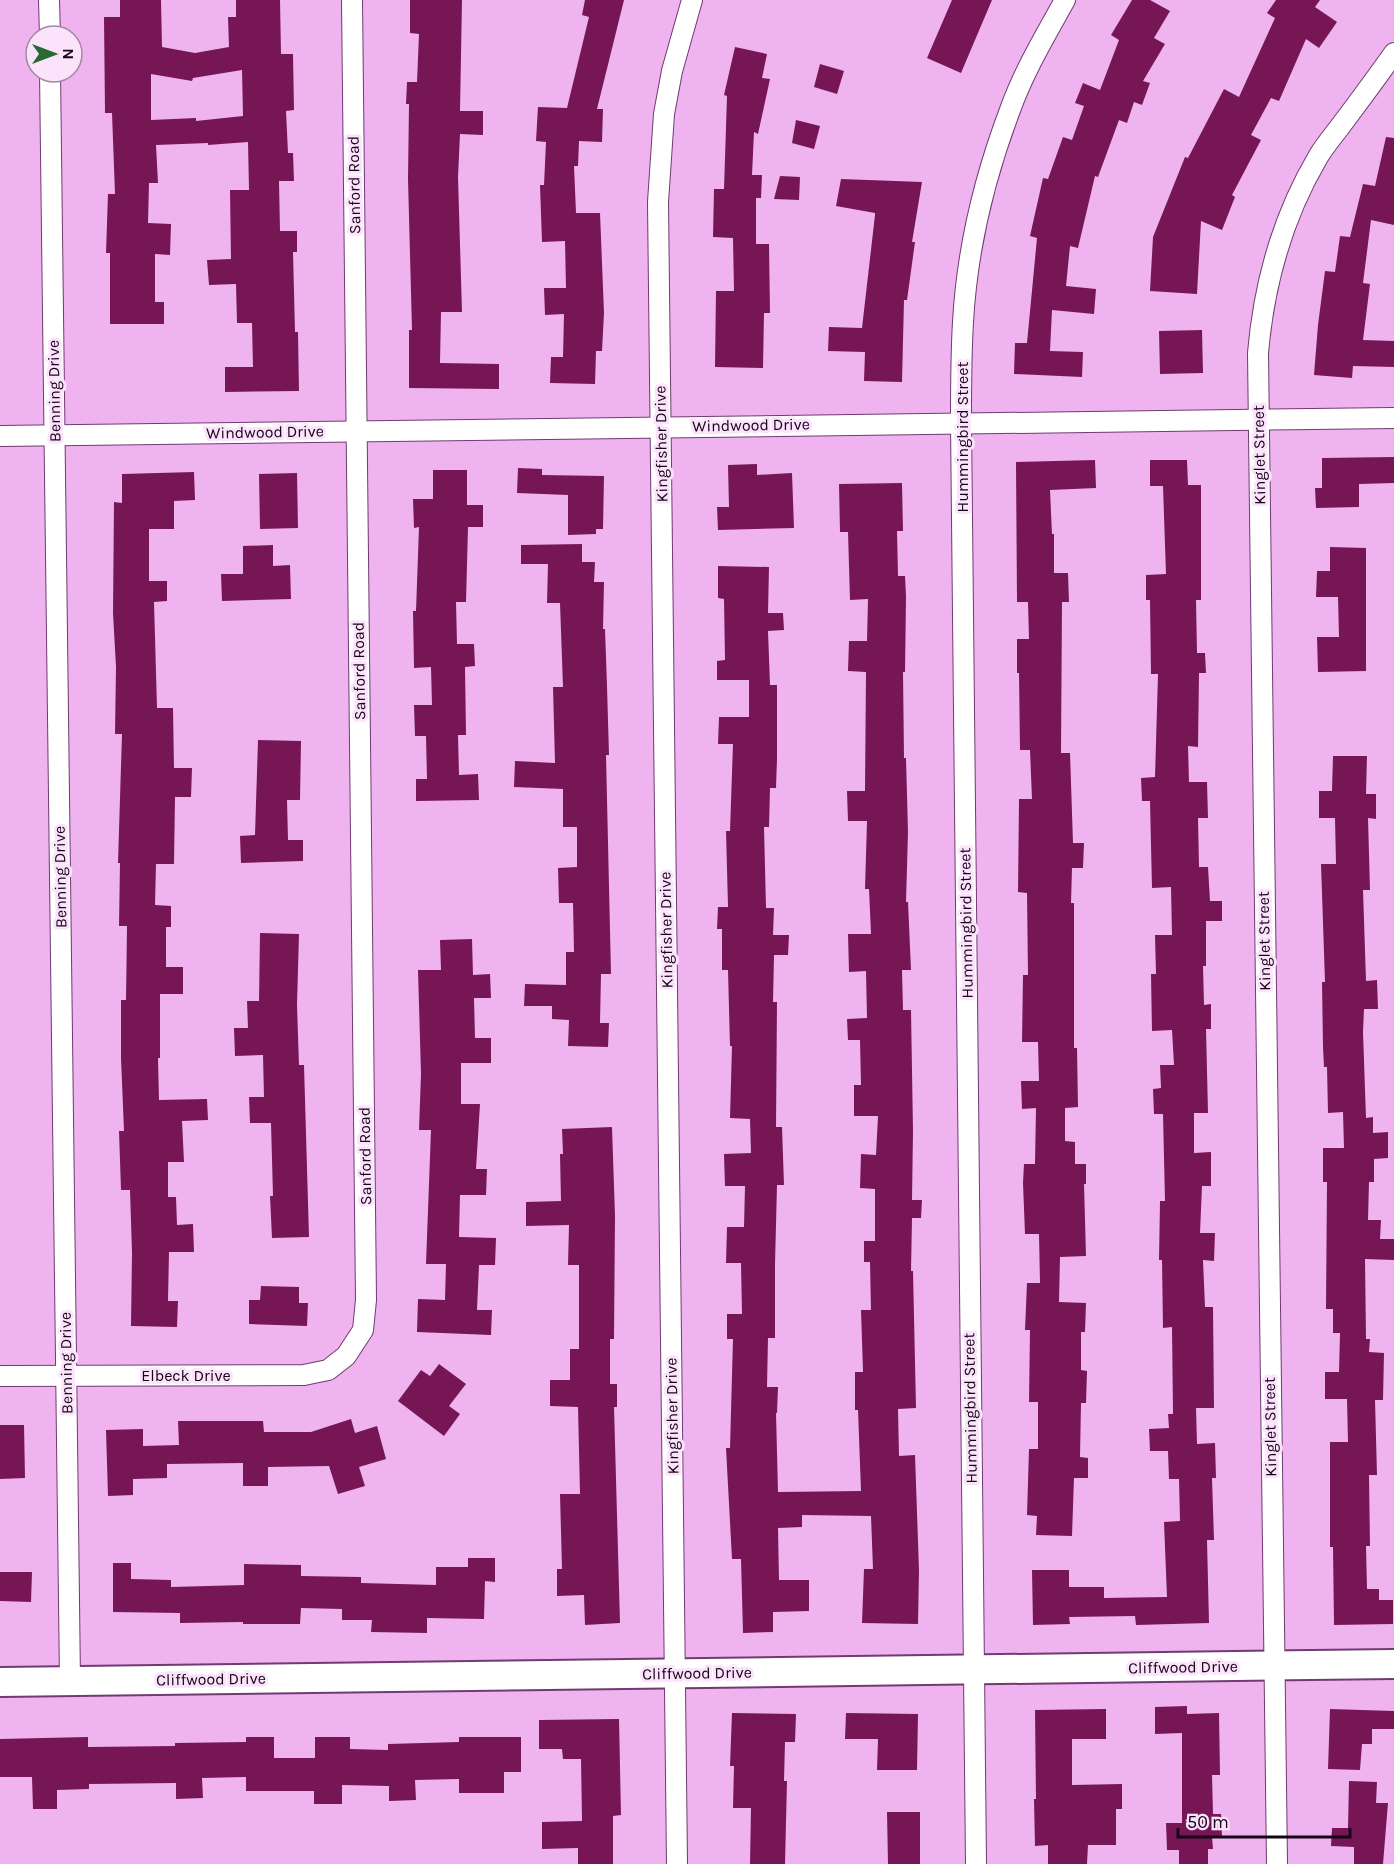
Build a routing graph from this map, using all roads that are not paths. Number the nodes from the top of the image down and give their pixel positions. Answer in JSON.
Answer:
{"nodes":[{"id":1,"x":49,"y":0,"type":"edge"},
{"id":2,"x":352,"y":0,"type":"edge"},
{"id":3,"x":692,"y":0,"type":"edge"},
{"id":4,"x":1065,"y":0,"type":"edge"},
{"id":5,"x":50,"y":24,"type":"edge"},
{"id":6,"x":1394,"y":53,"type":"edge"},
{"id":7,"x":1387,"y":77,"type":"edge"},
{"id":8,"x":50,"y":84,"type":"edge"},
{"id":9,"x":1394,"y":418,"type":"edge"},
{"id":10,"x":1258,"y":419,"type":"junction"},
{"id":11,"x":961,"y":422,"type":"junction"},
{"id":12,"x":661,"y":427,"type":"junction"},
{"id":13,"x":356,"y":431,"type":"junction"},
{"id":14,"x":55,"y":435,"type":"junction"},
{"id":15,"x":0,"y":436,"type":"edge"},
{"id":16,"x":358,"y":1339,"type":"joint"},
{"id":17,"x":66,"y":1375,"type":"junction"},
{"id":18,"x":0,"y":1376,"type":"edge"},
{"id":19,"x":1394,"y":1664,"type":"edge"},
{"id":20,"x":1273,"y":1666,"type":"junction"},
{"id":21,"x":973,"y":1670,"type":"junction"},
{"id":22,"x":674,"y":1673,"type":"junction"},
{"id":23,"x":70,"y":1681,"type":"junction"},
{"id":24,"x":0,"y":1682,"type":"edge"},
{"id":25,"x":677,"y":1864,"type":"edge"},
{"id":26,"x":976,"y":1864,"type":"edge"},
{"id":27,"x":1277,"y":1864,"type":"edge"}],
"edges":[{"from":1,"to":5,"type":"street"},
{"from":2,"to":13,"type":"street","name":"Sanford Road"},
{"from":3,"to":12,"type":"street","name":"Kingfisher Drive"},
{"from":4,"to":11,"type":"street","name":"Hummingbird Street"},
{"from":6,"to":7,"type":"street","name":"Kinglet Street"},
{"from":7,"to":10,"type":"street","name":"Kinglet Street"},
{"from":8,"to":14,"type":"street","name":"Benning Drive"},
{"from":9,"to":10,"type":"street","name":"Windwood Drive"},
{"from":10,"to":11,"type":"street","name":"Windwood Drive"},
{"from":10,"to":20,"type":"street","name":"Kinglet Street"},
{"from":11,"to":12,"type":"street","name":"Windwood Drive"},
{"from":11,"to":21,"type":"street","name":"Hummingbird Street"},
{"from":12,"to":13,"type":"street","name":"Windwood Drive"},
{"from":12,"to":22,"type":"street","name":"Kingfisher Drive"},
{"from":13,"to":14,"type":"street","name":"Windwood Drive"},
{"from":13,"to":16,"type":"street","name":"Sanford Road"},
{"from":14,"to":15,"type":"street","name":"Windwood Drive"},
{"from":14,"to":17,"type":"street","name":"Benning Drive"},
{"from":16,"to":17,"type":"street","name":"Elbeck Drive"},
{"from":17,"to":18,"type":"street","name":"Elbeck Drive"},
{"from":17,"to":23,"type":"street","name":"Benning Drive"},
{"from":19,"to":20,"type":"street","name":"Cliffwood Drive"},
{"from":20,"to":21,"type":"street","name":"Cliffwood Drive"},
{"from":20,"to":27,"type":"street","name":"Kinglet Street"},
{"from":21,"to":22,"type":"street","name":"Cliffwood Drive"},
{"from":21,"to":26,"type":"street","name":"Hummingbird Street"},
{"from":22,"to":23,"type":"street","name":"Cliffwood Drive"},
{"from":22,"to":25,"type":"street","name":"Kingfisher Drive"},
{"from":23,"to":24,"type":"street","name":"Cliffwood Drive"}]}
